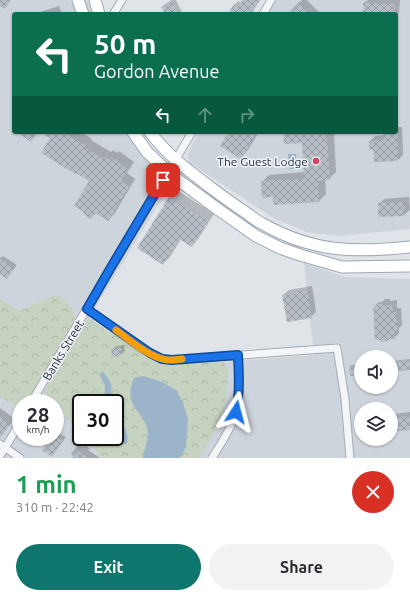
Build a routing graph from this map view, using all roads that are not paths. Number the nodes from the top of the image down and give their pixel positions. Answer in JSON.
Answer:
{"nodes":[{"id":1,"x":78,"y":0,"type":"edge"},
{"id":2,"x":95,"y":0,"type":"edge"},
{"id":3,"x":122,"y":0,"type":"edge"},
{"id":4,"x":271,"y":0,"type":"edge"},
{"id":5,"x":82,"y":12,"type":"edge"},
{"id":6,"x":98,"y":12,"type":"edge"},
{"id":7,"x":115,"y":12,"type":"edge"},
{"id":8,"x":263,"y":12,"type":"edge"},
{"id":9,"x":134,"y":134,"type":"edge"},
{"id":10,"x":152,"y":134,"type":"edge"},
{"id":11,"x":191,"y":134,"type":"edge"},
{"id":12,"x":176,"y":160,"type":"junction"},
{"id":13,"x":168,"y":172,"type":"junction"},
{"id":14,"x":410,"y":247,"type":"edge"},
{"id":15,"x":410,"y":266,"type":"edge"},
{"id":16,"x":87,"y":309,"type":"junction"},
{"id":17,"x":238,"y":355,"type":"junction"},
{"id":18,"x":36,"y":394,"type":"edge"},
{"id":19,"x":12,"y":434,"type":"edge"},
{"id":20,"x":3,"y":446,"type":"edge"},
{"id":21,"x":0,"y":456,"type":"edge"},
{"id":22,"x":20,"y":458,"type":"edge"},
{"id":23,"x":212,"y":458,"type":"edge"},
{"id":24,"x":350,"y":458,"type":"edge"}],
"edges":[{"from":1,"to":5,"type":"main road"},
{"from":2,"to":6,"type":"main road"},
{"from":3,"to":7,"type":"street"},
{"from":4,"to":8,"type":"street"},
{"from":9,"to":13,"type":"main road"},
{"from":10,"to":12,"type":"main road"},
{"from":11,"to":12,"type":"street","name":"Banks Street"},
{"from":12,"to":13,"type":"street","name":"Banks Street"},
{"from":12,"to":14,"type":"main road"},
{"from":13,"to":15,"type":"main road"},
{"from":13,"to":16,"type":"street","name":"Banks Street"},
{"from":16,"to":17,"type":"street"},
{"from":16,"to":18,"type":"street","name":"Banks Street"},
{"from":17,"to":23,"type":"street"},
{"from":17,"to":24,"type":"street"},
{"from":19,"to":20,"type":"street"},
{"from":20,"to":21,"type":"street"},
{"from":20,"to":22,"type":"street"}]}
